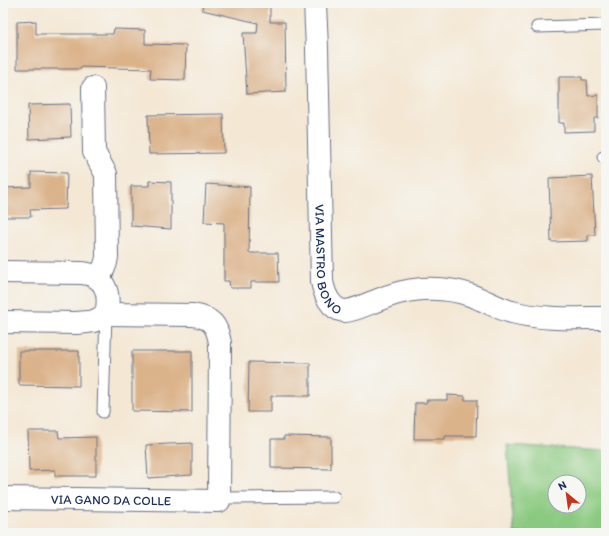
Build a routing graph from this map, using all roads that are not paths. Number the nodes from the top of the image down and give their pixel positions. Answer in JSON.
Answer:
{"nodes":[{"id":1,"x":315,"y":3,"type":"edge"},
{"id":2,"x":606,"y":25,"type":"edge"},
{"id":3,"x":537,"y":27,"type":"dead end"},
{"id":4,"x":93,"y":88,"type":"dead end"},
{"id":5,"x":3,"y":272,"type":"edge"},
{"id":6,"x":98,"y":278,"type":"junction"},
{"id":7,"x":106,"y":314,"type":"junction"},
{"id":8,"x":606,"y":318,"type":"edge"},
{"id":9,"x":3,"y":322,"type":"edge"},
{"id":10,"x":103,"y":412,"type":"dead end"},
{"id":11,"x":3,"y":498,"type":"edge"},
{"id":12,"x":334,"y":498,"type":"dead end"},
{"id":13,"x":219,"y":500,"type":"junction"}],
"edges":[{"from":1,"to":8,"type":"street","name":"VIA MASTRO BONO"},
{"from":2,"to":3,"type":"lane"},
{"from":4,"to":6,"type":"street"},
{"from":5,"to":6,"type":"street"},
{"from":6,"to":7,"type":"street"},
{"from":7,"to":9,"type":"street"},
{"from":7,"to":10,"type":"lane"},
{"from":7,"to":13,"type":"street"},
{"from":11,"to":13,"type":"street","name":"VIA GANO DA COLLE"},
{"from":12,"to":13,"type":"lane"}]}
